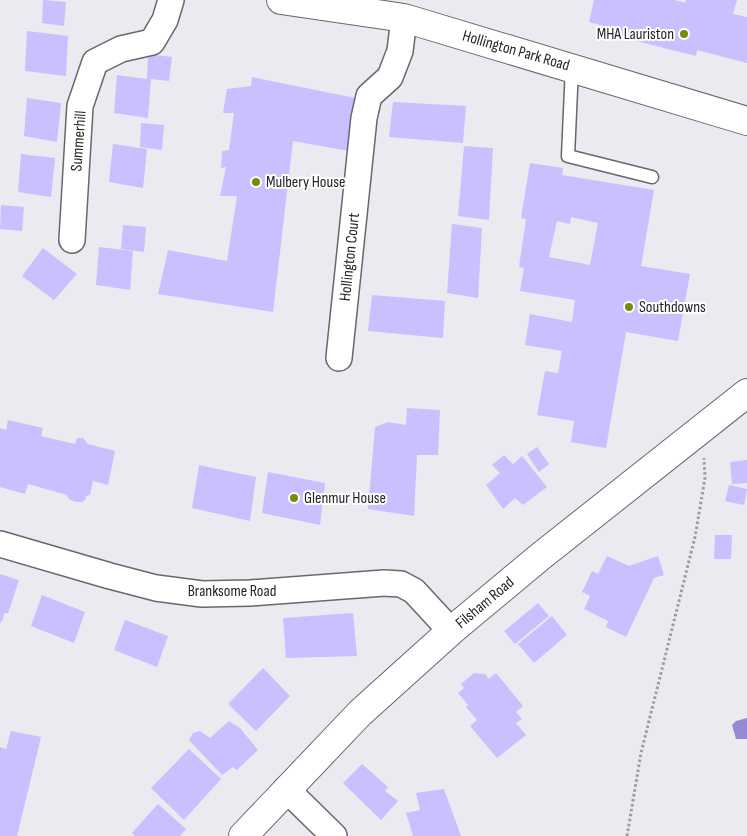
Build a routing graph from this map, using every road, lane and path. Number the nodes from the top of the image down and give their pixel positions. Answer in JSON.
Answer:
{"nodes":[{"id":1,"x":171,"y":0,"type":"edge"},
{"id":2,"x":281,"y":0,"type":"edge"},
{"id":3,"x":404,"y":18,"type":"junction"},
{"id":4,"x":572,"y":67,"type":"junction"},
{"id":5,"x":747,"y":121,"type":"edge"},
{"id":6,"x":652,"y":177,"type":"dead end"},
{"id":7,"x":72,"y":240,"type":"dead end"},
{"id":8,"x":339,"y":358,"type":"dead end"},
{"id":9,"x":747,"y":393,"type":"edge"},
{"id":10,"x":693,"y":436,"type":"junction"},
{"id":11,"x":0,"y":544,"type":"edge"},
{"id":12,"x":451,"y":631,"type":"junction"},
{"id":13,"x":286,"y":789,"type":"junction"},
{"id":14,"x":244,"y":836,"type":"edge"},
{"id":15,"x":334,"y":836,"type":"edge"},
{"id":16,"x":627,"y":836,"type":"edge"}],
"edges":[{"from":1,"to":7,"type":"street","name":"Summerhill"},
{"from":2,"to":3,"type":"street","name":"Hollington Park Road"},
{"from":3,"to":4,"type":"street","name":"Hollington Park Road"},
{"from":3,"to":8,"type":"street","name":"Hollington Court"},
{"from":4,"to":5,"type":"street","name":"Hollington Park Road"},
{"from":4,"to":6,"type":"lane"},
{"from":9,"to":10,"type":"street","name":"Filsham Road"},
{"from":10,"to":12,"type":"street","name":"Filsham Road"},
{"from":10,"to":16,"type":"path"},
{"from":11,"to":12,"type":"street","name":"Branksome Road"},
{"from":12,"to":13,"type":"street","name":"Filsham Road"},
{"from":13,"to":14,"type":"street","name":"Filsham Road"},
{"from":13,"to":15,"type":"street"}]}
